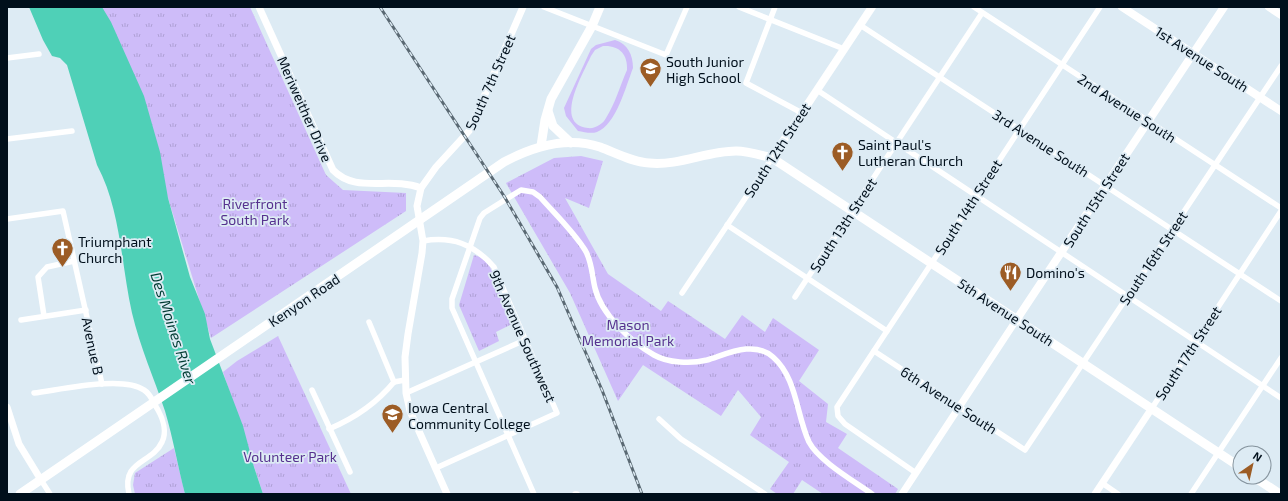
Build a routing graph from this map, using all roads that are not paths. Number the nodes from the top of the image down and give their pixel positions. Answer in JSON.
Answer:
{"nodes":[{"id":1,"x":259,"y":7,"type":"edge"},
{"id":2,"x":523,"y":7,"type":"edge"},
{"id":3,"x":544,"y":7,"type":"edge"},
{"id":4,"x":600,"y":7,"type":"edge"},
{"id":5,"x":687,"y":7,"type":"edge"},
{"id":6,"x":739,"y":7,"type":"edge"},
{"id":7,"x":775,"y":7,"type":"edge"},
{"id":8,"x":872,"y":7,"type":"edge"},
{"id":9,"x":974,"y":7,"type":"edge"},
{"id":10,"x":1100,"y":7,"type":"edge"},
{"id":11,"x":1122,"y":7,"type":"edge"},
{"id":12,"x":1224,"y":7,"type":"edge"},
{"id":13,"x":1268,"y":7,"type":"edge"},
{"id":14,"x":982,"y":13,"type":"junction"},
{"id":15,"x":1281,"y":15,"type":"edge"},
{"id":16,"x":770,"y":20,"type":"junction"},
{"id":17,"x":860,"y":25,"type":"junction"},
{"id":18,"x":592,"y":26,"type":"junction"},
{"id":19,"x":844,"y":49,"type":"junction"},
{"id":20,"x":39,"y":54,"type":"dead end"},
{"id":21,"x":1193,"y":54,"type":"junction"},
{"id":22,"x":7,"y":58,"type":"edge"},
{"id":23,"x":1062,"y":65,"type":"junction"},
{"id":24,"x":1281,"y":66,"type":"edge"},
{"id":25,"x":940,"y":77,"type":"junction"},
{"id":26,"x":817,"y":90,"type":"junction"},
{"id":27,"x":1260,"y":97,"type":"junction"},
{"id":28,"x":547,"y":110,"type":"junction"},
{"id":29,"x":1281,"y":111,"type":"edge"},
{"id":30,"x":802,"y":113,"type":"junction"},
{"id":31,"x":1148,"y":121,"type":"junction"},
{"id":32,"x":1019,"y":129,"type":"junction"},
{"id":33,"x":72,"y":131,"type":"dead end"},
{"id":34,"x":7,"y":139,"type":"edge"},
{"id":35,"x":571,"y":143,"type":"junction"},
{"id":36,"x":897,"y":143,"type":"junction"},
{"id":37,"x":541,"y":146,"type":"junction"},
{"id":38,"x":772,"y":158,"type":"junction"},
{"id":39,"x":1215,"y":165,"type":"junction"},
{"id":40,"x":1105,"y":186,"type":"junction"},
{"id":41,"x":421,"y":188,"type":"junction"},
{"id":42,"x":976,"y":195,"type":"junction"},
{"id":43,"x":1281,"y":208,"type":"edge"},
{"id":44,"x":852,"y":211,"type":"junction"},
{"id":45,"x":1281,"y":211,"type":"edge"},
{"id":46,"x":7,"y":219,"type":"edge"},
{"id":47,"x":727,"y":225,"type":"junction"},
{"id":48,"x":1172,"y":229,"type":"junction"},
{"id":49,"x":423,"y":241,"type":"junction"},
{"id":50,"x":470,"y":246,"type":"junction"},
{"id":51,"x":1061,"y":252,"type":"junction"},
{"id":52,"x":74,"y":261,"type":"junction"},
{"id":53,"x":931,"y":263,"type":"junction"},
{"id":54,"x":1240,"y":274,"type":"junction"},
{"id":55,"x":808,"y":278,"type":"junction"},
{"id":56,"x":682,"y":294,"type":"dead end"},
{"id":57,"x":1127,"y":296,"type":"junction"},
{"id":58,"x":795,"y":297,"type":"dead end"},
{"id":59,"x":1281,"y":301,"type":"edge"},
{"id":60,"x":86,"y":310,"type":"junction"},
{"id":61,"x":44,"y":316,"type":"junction"},
{"id":62,"x":1017,"y":319,"type":"junction"},
{"id":63,"x":21,"y":320,"type":"dead end"},
{"id":64,"x":369,"y":322,"type":"dead end"},
{"id":65,"x":886,"y":331,"type":"junction"},
{"id":66,"x":525,"y":340,"type":"junction"},
{"id":67,"x":1196,"y":341,"type":"junction"},
{"id":68,"x":874,"y":351,"type":"junction"},
{"id":69,"x":1281,"y":358,"type":"edge"},
{"id":70,"x":475,"y":361,"type":"junction"},
{"id":71,"x":1083,"y":363,"type":"junction"},
{"id":72,"x":405,"y":380,"type":"junction"},
{"id":73,"x":394,"y":382,"type":"junction"},
{"id":74,"x":102,"y":384,"type":"junction"},
{"id":75,"x":1263,"y":386,"type":"junction"},
{"id":76,"x":312,"y":390,"type":"dead end"},
{"id":77,"x":34,"y":393,"type":"dead end"},
{"id":78,"x":406,"y":393,"type":"junction"},
{"id":79,"x":1281,"y":398,"type":"edge"},
{"id":80,"x":7,"y":407,"type":"edge"},
{"id":81,"x":959,"y":407,"type":"junction"},
{"id":82,"x":1152,"y":408,"type":"junction"},
{"id":83,"x":659,"y":419,"type":"dead end"},
{"id":84,"x":329,"y":429,"type":"junction"},
{"id":85,"x":508,"y":434,"type":"junction"},
{"id":86,"x":1025,"y":450,"type":"joint"},
{"id":87,"x":1219,"y":452,"type":"junction"},
{"id":88,"x":1232,"y":462,"type":"edge"},
{"id":89,"x":436,"y":468,"type":"junction"},
{"id":90,"x":350,"y":472,"type":"dead end"},
{"id":91,"x":916,"y":473,"type":"junction"},
{"id":92,"x":41,"y":480,"type":"junction"},
{"id":93,"x":1102,"y":483,"type":"junction"},
{"id":94,"x":1266,"y":485,"type":"edge"},
{"id":95,"x":20,"y":494,"type":"edge"},
{"id":96,"x":50,"y":494,"type":"edge"},
{"id":97,"x":129,"y":494,"type":"edge"},
{"id":98,"x":447,"y":494,"type":"edge"},
{"id":99,"x":534,"y":494,"type":"edge"},
{"id":100,"x":765,"y":494,"type":"edge"},
{"id":101,"x":872,"y":494,"type":"edge"},
{"id":102,"x":902,"y":494,"type":"edge"},
{"id":103,"x":1095,"y":494,"type":"edge"},
{"id":104,"x":1118,"y":494,"type":"edge"},
{"id":105,"x":1191,"y":494,"type":"edge"},
{"id":106,"x":1280,"y":494,"type":"edge"}],
"edges":[{"from":1,"to":41,"type":"street","name":"Meriweither Drive"},
{"from":2,"to":41,"type":"street","name":"South 7th Street"},
{"from":3,"to":18,"type":"street"},
{"from":4,"to":18,"type":"main road"},
{"from":5,"to":18,"type":"street"},
{"from":6,"to":16,"type":"street"},
{"from":7,"to":16,"type":"street"},
{"from":8,"to":17,"type":"main road","name":"South 12th Street"},
{"from":9,"to":14,"type":"street","name":"2nd Avenue South"},
{"from":10,"to":23,"type":"street","name":"South 14th Street"},
{"from":11,"to":21,"type":"main road","name":"1st Avenue South"},
{"from":12,"to":21,"type":"main road","name":"South 15th Street"},
{"from":13,"to":15,"type":"main road"},
{"from":14,"to":23,"type":"street","name":"2nd Avenue South"},
{"from":14,"to":25,"type":"street","name":"South 13th Street"},
{"from":16,"to":19,"type":"street"},
{"from":16,"to":30,"type":"street"},
{"from":17,"to":19,"type":"main road","name":"South 12th Street"},
{"from":17,"to":25,"type":"street","name":"3rd Avenue South"},
{"from":18,"to":28,"type":"main road"},
{"from":19,"to":26,"type":"main road","name":"South 12th Street"},
{"from":20,"to":22,"type":"street"},
{"from":21,"to":27,"type":"main road","name":"1st Avenue South"},
{"from":21,"to":31,"type":"main road","name":"South 15th Street"},
{"from":23,"to":31,"type":"street","name":"2nd Avenue South"},
{"from":23,"to":32,"type":"street","name":"South 14th Street"},
{"from":24,"to":27,"type":"street","name":"South 16th Street"},
{"from":25,"to":32,"type":"street","name":"3rd Avenue South"},
{"from":25,"to":36,"type":"street","name":"South 13th Street"},
{"from":26,"to":30,"type":"main road","name":"South 12th Street"},
{"from":26,"to":36,"type":"street"},
{"from":27,"to":29,"type":"main road","name":"1st Avenue South"},
{"from":27,"to":39,"type":"street","name":"South 16th Street"},
{"from":28,"to":35,"type":"main road"},
{"from":28,"to":37,"type":"main road"},
{"from":30,"to":38,"type":"main road","name":"South 12th Street"},
{"from":31,"to":39,"type":"street","name":"2nd Avenue South"},
{"from":31,"to":40,"type":"main road","name":"South 15th Street"},
{"from":32,"to":40,"type":"street","name":"3rd Avenue South"},
{"from":32,"to":42,"type":"street","name":"South 14th Street"},
{"from":33,"to":34,"type":"street"},
{"from":35,"to":37,"type":"main road","name":"Kenyon Road"},
{"from":35,"to":38,"type":"main road","name":"Kenyon Road"},
{"from":36,"to":42,"type":"street"},
{"from":36,"to":44,"type":"street","name":"South 13th Street"},
{"from":37,"to":92,"type":"main road","name":"Kenyon Road"},
{"from":38,"to":44,"type":"main road","name":"5th Avenue South"},
{"from":38,"to":47,"type":"street","name":"South 12th Street"},
{"from":39,"to":43,"type":"street","name":"2nd Avenue South"},
{"from":39,"to":48,"type":"street","name":"South 16th Street"},
{"from":40,"to":48,"type":"street","name":"3rd Avenue South"},
{"from":40,"to":51,"type":"main road","name":"South 15th Street"},
{"from":41,"to":49,"type":"street","name":"South 7th Street"},
{"from":42,"to":51,"type":"street"},
{"from":42,"to":53,"type":"street","name":"South 14th Street"},
{"from":44,"to":53,"type":"main road","name":"5th Avenue South"},
{"from":44,"to":55,"type":"street","name":"South 13th Street"},
{"from":45,"to":54,"type":"street","name":"South 17th Street"},
{"from":46,"to":52,"type":"street","name":"Avenue B"},
{"from":47,"to":55,"type":"street"},
{"from":47,"to":56,"type":"street","name":"South 12th Street"},
{"from":48,"to":54,"type":"street","name":"3rd Avenue South"},
{"from":48,"to":57,"type":"street","name":"South 16th Street"},
{"from":49,"to":50,"type":"street","name":"9th Avenue Southwest"},
{"from":49,"to":72,"type":"street","name":"South 7th Street"},
{"from":50,"to":66,"type":"street","name":"9th Avenue Southwest"},
{"from":50,"to":70,"type":"street"},
{"from":50,"to":101,"type":"street"},
{"from":51,"to":57,"type":"street"},
{"from":51,"to":62,"type":"main road","name":"South 15th Street"},
{"from":52,"to":60,"type":"street","name":"Avenue B"},
{"from":52,"to":61,"type":"street"},
{"from":53,"to":62,"type":"main road","name":"5th Avenue South"},
{"from":53,"to":65,"type":"street","name":"South 14th Street"},
{"from":54,"to":59,"type":"street","name":"3rd Avenue South"},
{"from":54,"to":67,"type":"street","name":"South 17th Street"},
{"from":55,"to":58,"type":"street","name":"South 13th Street"},
{"from":55,"to":65,"type":"street"},
{"from":57,"to":67,"type":"street"},
{"from":57,"to":71,"type":"street","name":"South 16th Street"},
{"from":60,"to":61,"type":"street"},
{"from":60,"to":74,"type":"street","name":"Avenue B"},
{"from":61,"to":63,"type":"street"},
{"from":62,"to":71,"type":"main road","name":"5th Avenue South"},
{"from":62,"to":81,"type":"street","name":"South 15th Street"},
{"from":64,"to":73,"type":"street"},
{"from":65,"to":68,"type":"street","name":"South 14th Street"},
{"from":66,"to":70,"type":"street"},
{"from":66,"to":85,"type":"street","name":"9th Avenue Southwest"},
{"from":67,"to":75,"type":"street"},
{"from":67,"to":82,"type":"street","name":"South 17th Street"},
{"from":68,"to":81,"type":"street","name":"6th Avenue South"},
{"from":68,"to":91,"type":"street","name":"South 14th Street"},
{"from":69,"to":75,"type":"street"},
{"from":70,"to":78,"type":"street"},
{"from":70,"to":85,"type":"street"},
{"from":71,"to":82,"type":"main road","name":"5th Avenue South"},
{"from":71,"to":86,"type":"street","name":"South 16th Street"},
{"from":72,"to":73,"type":"street"},
{"from":72,"to":78,"type":"street","name":"South 7th Street"},
{"from":73,"to":84,"type":"street"},
{"from":74,"to":77,"type":"street"},
{"from":74,"to":97,"type":"street","name":"Avenue B"},
{"from":75,"to":79,"type":"street"},
{"from":75,"to":87,"type":"street"},
{"from":76,"to":84,"type":"street"},
{"from":78,"to":89,"type":"street","name":"South 7th Street"},
{"from":80,"to":92,"type":"street"},
{"from":81,"to":86,"type":"street","name":"6th Avenue South"},
{"from":81,"to":91,"type":"street","name":"South 15th Street"},
{"from":82,"to":87,"type":"main road","name":"5th Avenue South"},
{"from":82,"to":93,"type":"street","name":"South 17th Street"},
{"from":83,"to":100,"type":"street"},
{"from":84,"to":90,"type":"street"},
{"from":85,"to":89,"type":"street"},
{"from":85,"to":99,"type":"street"},
{"from":87,"to":88,"type":"main road","name":"5th Avenue South"},
{"from":87,"to":105,"type":"street"},
{"from":89,"to":98,"type":"street","name":"South 7th Street"},
{"from":91,"to":102,"type":"street","name":"South 15th Street"},
{"from":92,"to":95,"type":"main road","name":"Kenyon Road"},
{"from":92,"to":96,"type":"street"},
{"from":93,"to":103,"type":"street","name":"South 17th Street"},
{"from":93,"to":104,"type":"street"},
{"from":94,"to":106,"type":"main road"}]}
